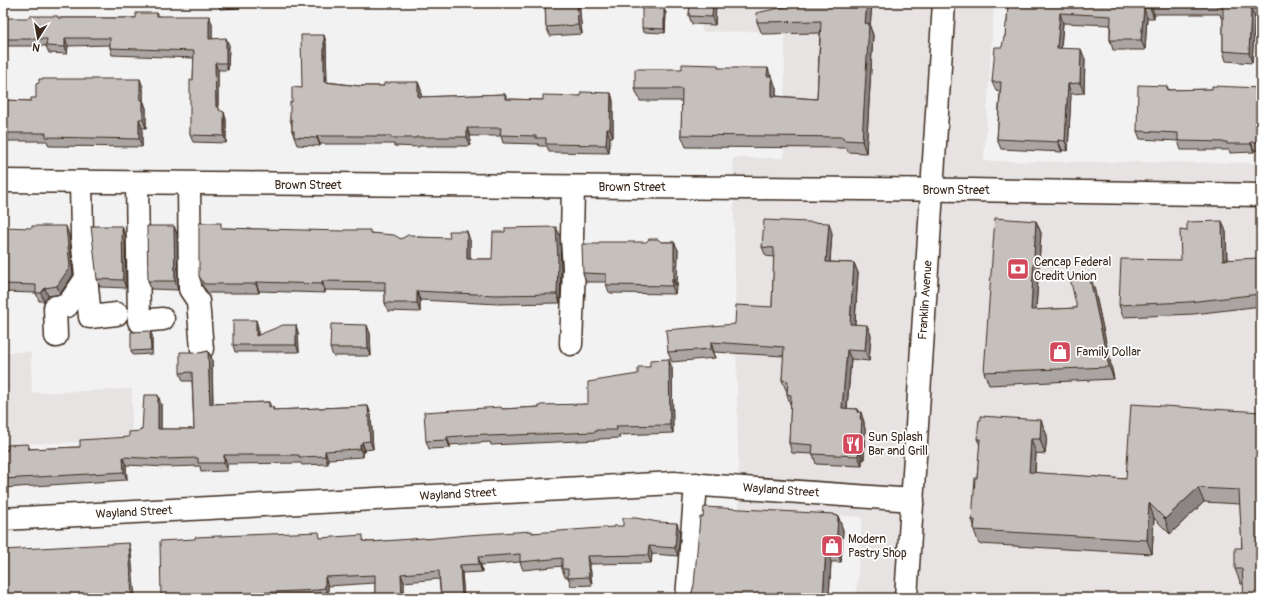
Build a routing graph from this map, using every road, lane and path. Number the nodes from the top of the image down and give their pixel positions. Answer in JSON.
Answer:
{"nodes":[{"id":1,"x":944,"y":3,"type":"edge"},
{"id":2,"x":3,"y":181,"type":"edge"},
{"id":3,"x":81,"y":182,"type":"junction"},
{"id":4,"x":137,"y":183,"type":"junction"},
{"id":5,"x":189,"y":184,"type":"junction"},
{"id":6,"x":573,"y":187,"type":"junction"},
{"id":7,"x":933,"y":190,"type":"junction"},
{"id":8,"x":1261,"y":195,"type":"edge"},
{"id":9,"x":87,"y":277,"type":"junction"},
{"id":10,"x":117,"y":314,"type":"dead end"},
{"id":11,"x":163,"y":319,"type":"dead end"},
{"id":12,"x":56,"y":336,"type":"dead end"},
{"id":13,"x":571,"y":344,"type":"dead end"},
{"id":14,"x":202,"y":349,"type":"dead end"},
{"id":15,"x":696,"y":484,"type":"junction"},
{"id":16,"x":913,"y":500,"type":"junction"},
{"id":17,"x":3,"y":519,"type":"edge"},
{"id":18,"x":687,"y":598,"type":"edge"},
{"id":19,"x":906,"y":598,"type":"edge"}],
"edges":[{"from":1,"to":7,"type":"main road","name":"Franklin Avenue"},
{"from":2,"to":3,"type":"main road","name":"Brown Street"},
{"from":3,"to":4,"type":"main road","name":"Brown Street"},
{"from":3,"to":9,"type":"main road"},
{"from":4,"to":5,"type":"main road","name":"Brown Street"},
{"from":4,"to":11,"type":"main road"},
{"from":5,"to":6,"type":"main road","name":"Brown Street"},
{"from":5,"to":14,"type":"main road"},
{"from":6,"to":7,"type":"main road","name":"Brown Street"},
{"from":6,"to":13,"type":"main road"},
{"from":7,"to":8,"type":"main road","name":"Brown Street"},
{"from":7,"to":16,"type":"main road","name":"Franklin Avenue"},
{"from":9,"to":10,"type":"main road"},
{"from":9,"to":12,"type":"main road"},
{"from":15,"to":16,"type":"main road","name":"Wayland Street"},
{"from":15,"to":17,"type":"main road","name":"Wayland Street"},
{"from":15,"to":18,"type":"main road"},
{"from":16,"to":19,"type":"main road","name":"Franklin Avenue"}]}
